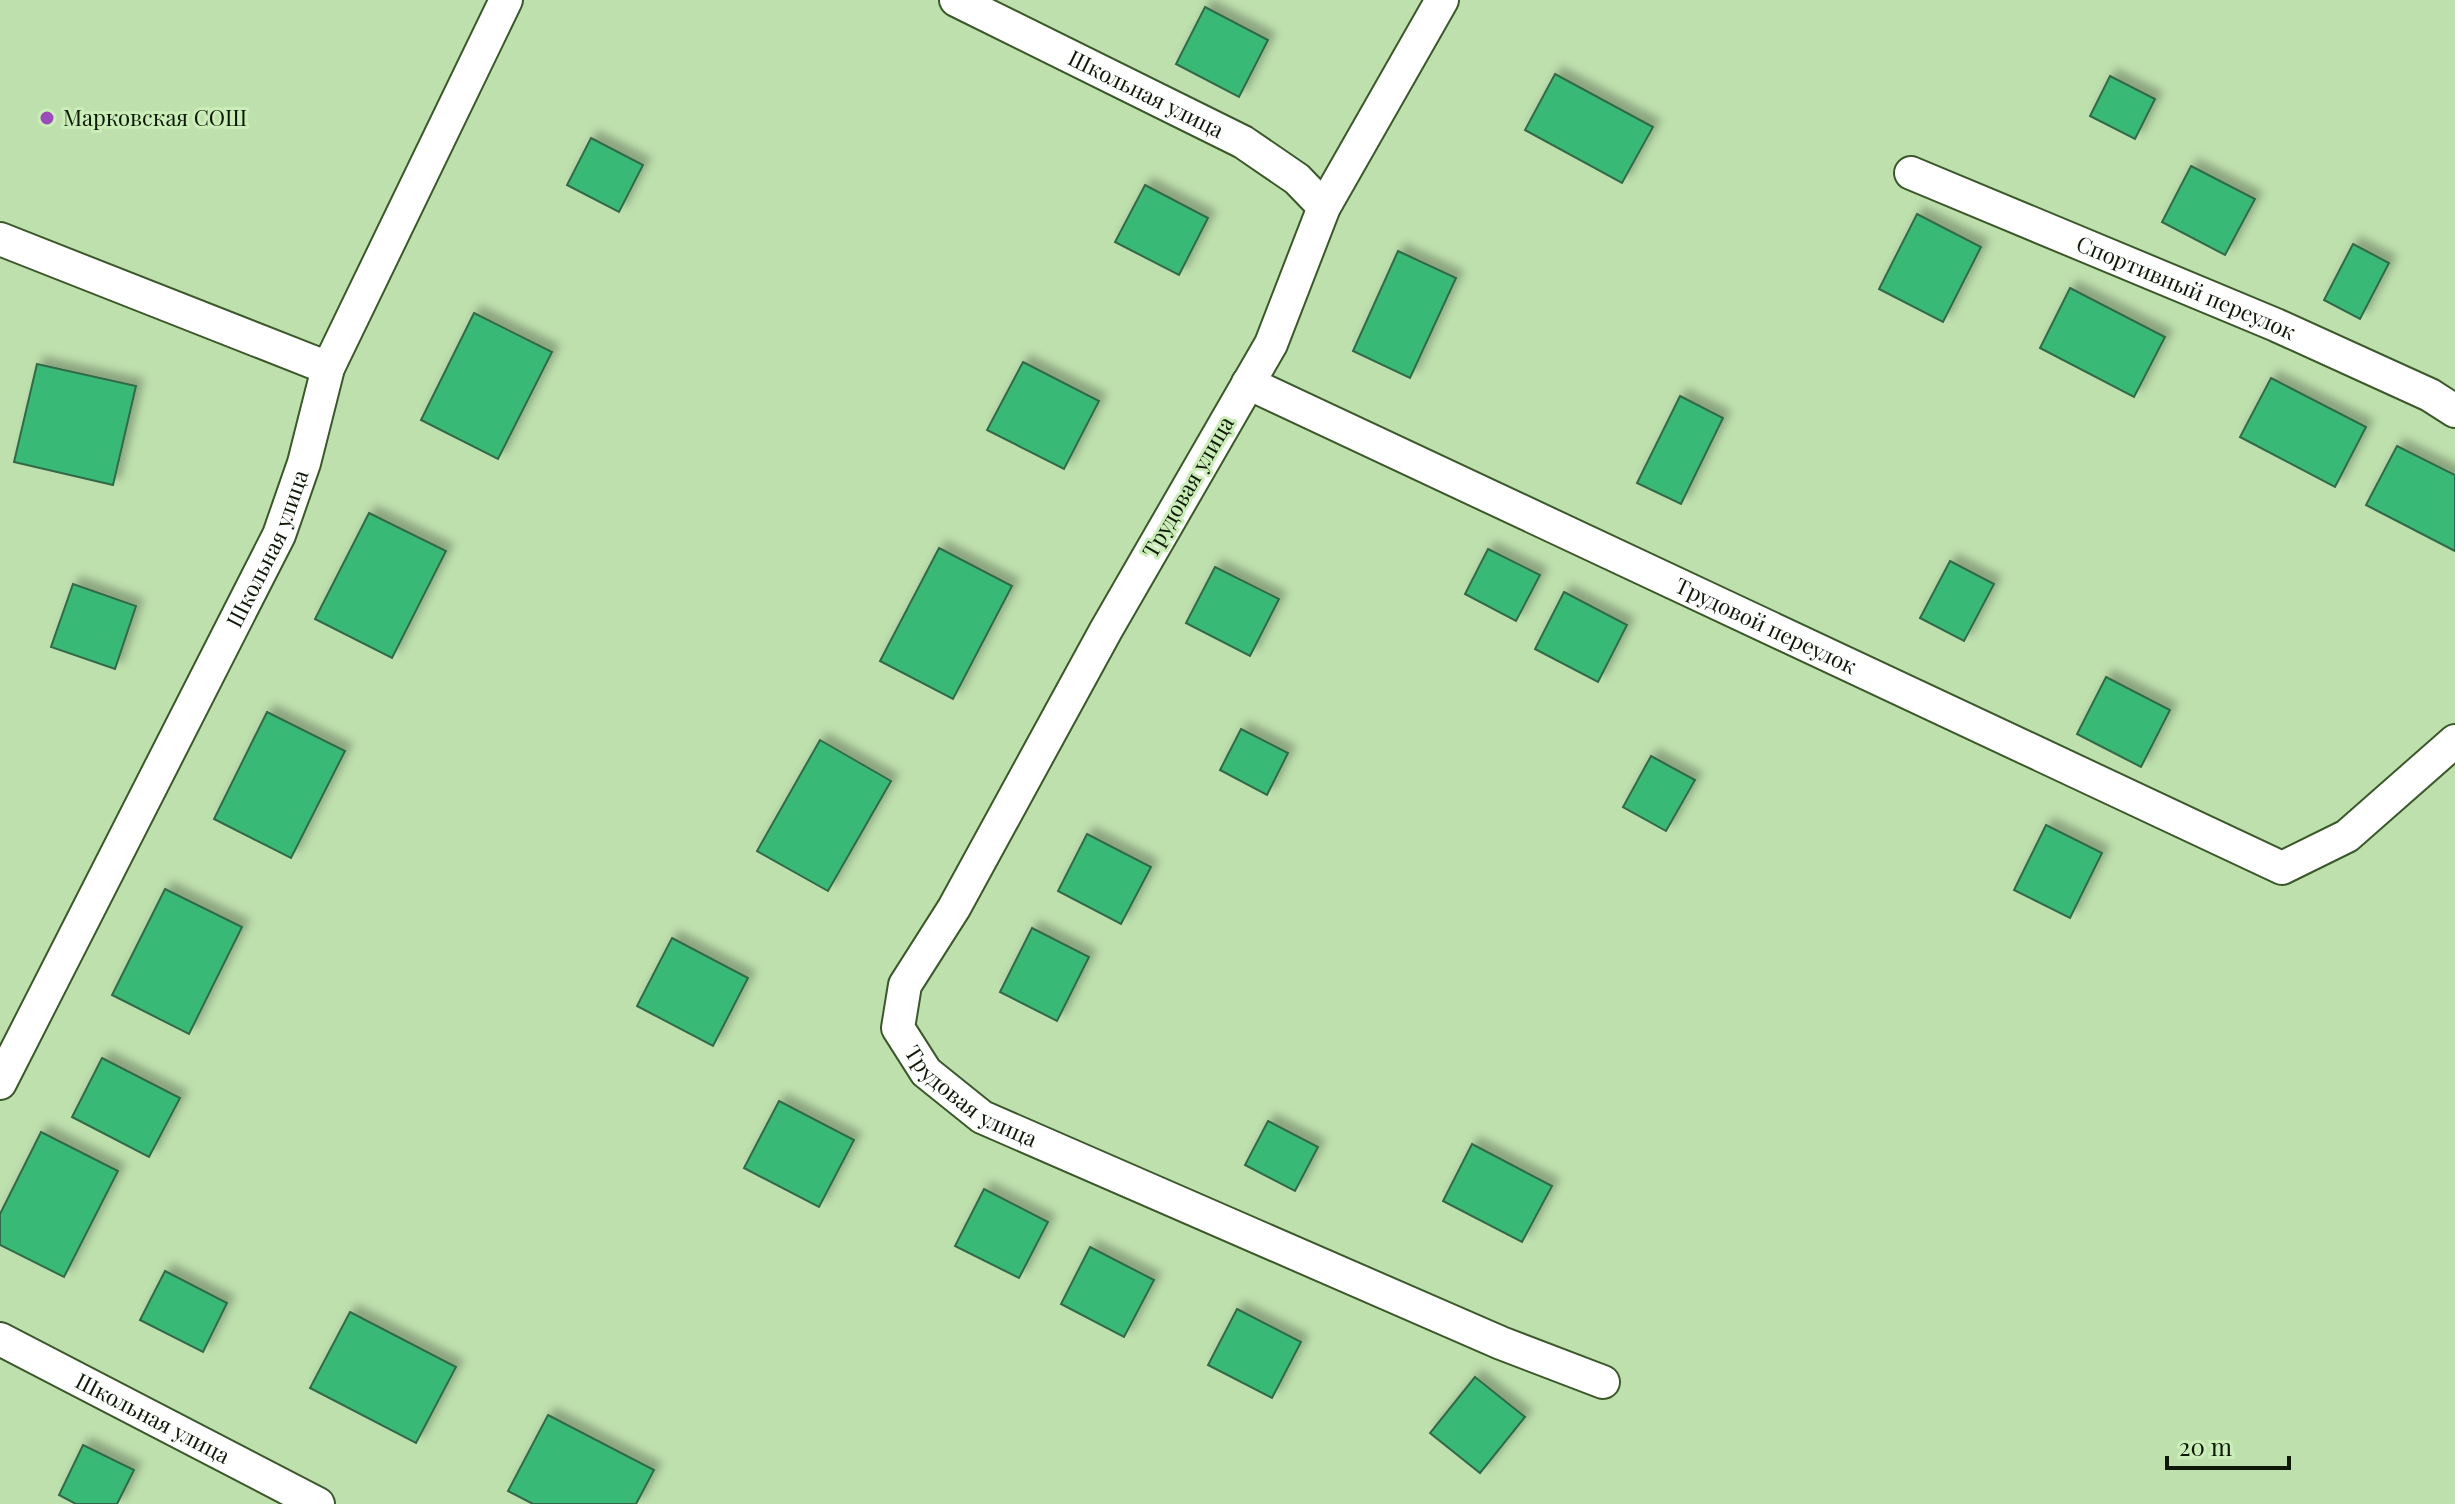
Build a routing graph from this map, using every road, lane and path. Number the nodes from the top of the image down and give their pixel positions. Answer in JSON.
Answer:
{"nodes":[{"id":1,"x":506,"y":0,"type":"edge"},
{"id":2,"x":956,"y":0,"type":"edge"},
{"id":3,"x":1442,"y":0,"type":"edge"},
{"id":4,"x":1911,"y":173,"type":"dead end"},
{"id":5,"x":1324,"y":207,"type":"junction"},
{"id":6,"x":0,"y":239,"type":"edge"},
{"id":7,"x":328,"y":368,"type":"junction"},
{"id":8,"x":1248,"y":383,"type":"junction"},
{"id":9,"x":2455,"y":411,"type":"edge"},
{"id":10,"x":2455,"y":741,"type":"edge"},
{"id":11,"x":0,"y":1083,"type":"edge"},
{"id":12,"x":0,"y":1339,"type":"edge"},
{"id":13,"x":1603,"y":1382,"type":"dead end"},
{"id":14,"x":301,"y":1500,"type":"edge"}],
"edges":[{"from":1,"to":7,"type":"street","name":"Школьная улица"},
{"from":2,"to":5,"type":"street","name":"Школьная улица"},
{"from":3,"to":5,"type":"street","name":"Трудовая улица"},
{"from":4,"to":9,"type":"street","name":"Спортивный переулок"},
{"from":5,"to":8,"type":"street","name":"Трудовая улица"},
{"from":6,"to":7,"type":"street"},
{"from":7,"to":11,"type":"street","name":"Школьная улица"},
{"from":8,"to":10,"type":"street","name":"Трудовой переулок"},
{"from":8,"to":13,"type":"street","name":"Трудовая улица"},
{"from":12,"to":14,"type":"street","name":"Школьная улица"}]}
